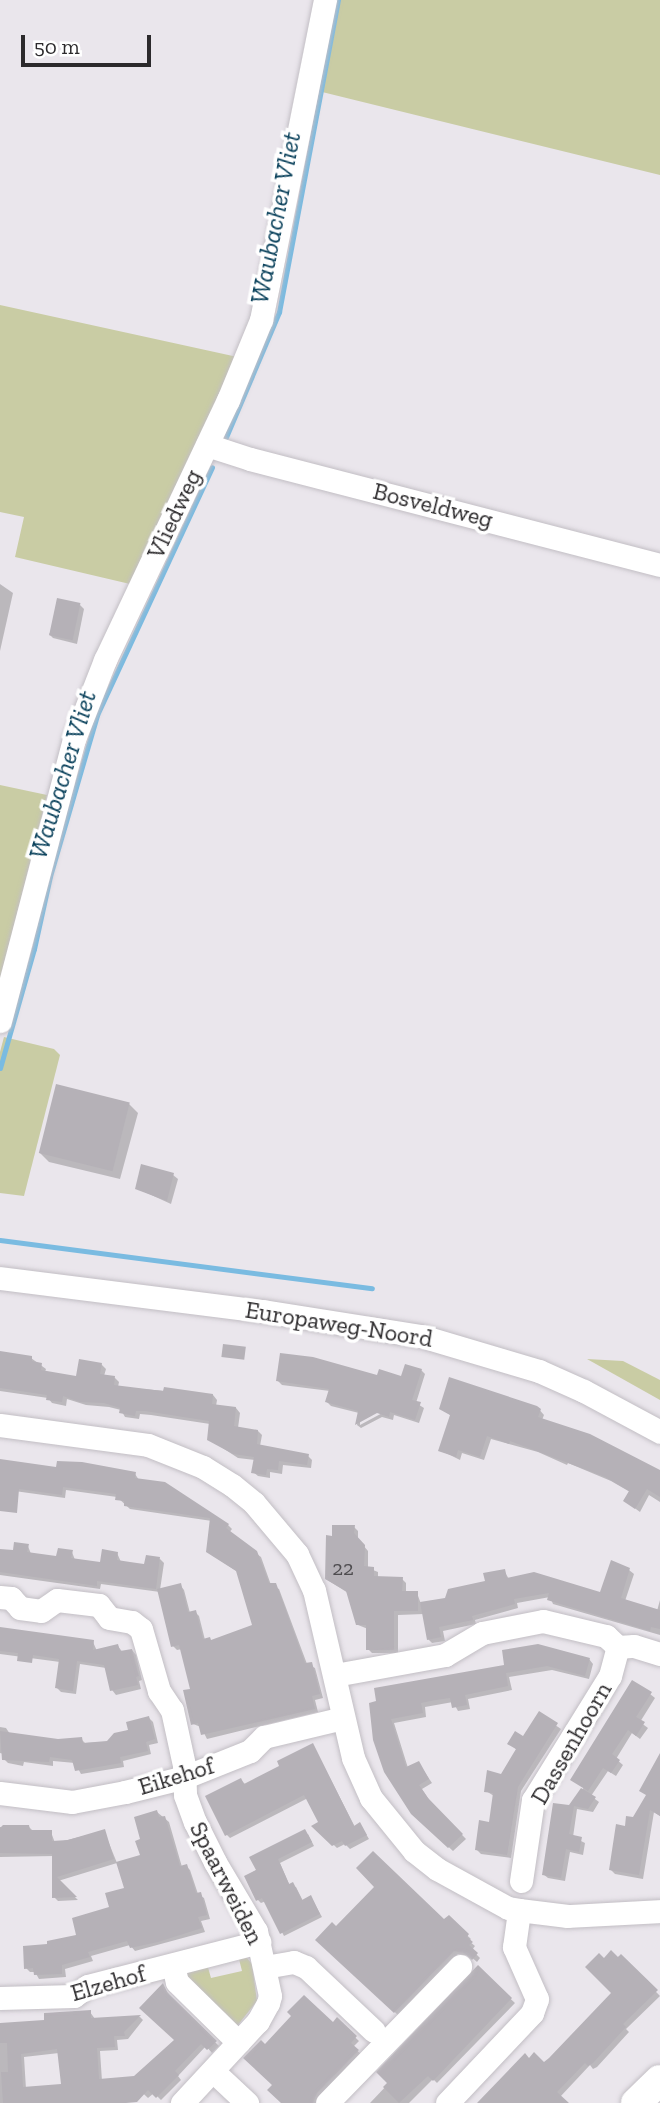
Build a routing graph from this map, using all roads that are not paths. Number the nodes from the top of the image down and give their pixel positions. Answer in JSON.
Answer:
{"nodes":[{"id":1,"x":325,"y":0,"type":"edge"},
{"id":2,"x":207,"y":445,"type":"junction"},
{"id":3,"x":660,"y":565,"type":"edge"},
{"id":4,"x":0,"y":1021,"type":"edge"},
{"id":5,"x":0,"y":1278,"type":"edge"},
{"id":6,"x":0,"y":1425,"type":"edge"},
{"id":7,"x":660,"y":1432,"type":"edge"},
{"id":8,"x":0,"y":1597,"type":"edge"},
{"id":9,"x":618,"y":1647,"type":"junction"},
{"id":10,"x":660,"y":1654,"type":"edge"},
{"id":11,"x":335,"y":1675,"type":"junction"},
{"id":12,"x":343,"y":1718,"type":"junction"},
{"id":13,"x":185,"y":1777,"type":"junction"},
{"id":14,"x":0,"y":1793,"type":"edge"},
{"id":15,"x":522,"y":1881,"type":"dead end"},
{"id":16,"x":519,"y":1910,"type":"junction"},
{"id":17,"x":660,"y":1911,"type":"edge"},
{"id":18,"x":259,"y":1942,"type":"junction"},
{"id":19,"x":173,"y":1965,"type":"junction"},
{"id":20,"x":460,"y":1966,"type":"dead end"},
{"id":21,"x":265,"y":1967,"type":"junction"},
{"id":22,"x":0,"y":1998,"type":"edge"},
{"id":23,"x":374,"y":2031,"type":"dead end"},
{"id":24,"x":238,"y":2042,"type":"junction"},
{"id":25,"x":213,"y":2071,"type":"junction"},
{"id":26,"x":660,"y":2080,"type":"edge"},
{"id":27,"x":182,"y":2103,"type":"edge"},
{"id":28,"x":247,"y":2103,"type":"edge"},
{"id":29,"x":327,"y":2103,"type":"edge"},
{"id":30,"x":447,"y":2103,"type":"edge"},
{"id":31,"x":636,"y":2103,"type":"edge"}],
"edges":[{"from":1,"to":2,"type":"street","name":"Vliedweg"},
{"from":2,"to":3,"type":"street","name":"Bosveldweg"},
{"from":2,"to":4,"type":"street","name":"Vliedweg"},
{"from":5,"to":7,"type":"street","name":"Europaweg-Noord"},
{"from":6,"to":11,"type":"street"},
{"from":8,"to":13,"type":"street","name":"Spaarweiden"},
{"from":9,"to":10,"type":"street"},
{"from":9,"to":11,"type":"street"},
{"from":9,"to":15,"type":"street","name":"Dassenhoorn"},
{"from":11,"to":12,"type":"street"},
{"from":12,"to":13,"type":"street","name":"Eikehof"},
{"from":12,"to":16,"type":"street"},
{"from":13,"to":14,"type":"street","name":"Eikehof"},
{"from":13,"to":18,"type":"street","name":"Spaarweiden"},
{"from":16,"to":17,"type":"street"},
{"from":16,"to":30,"type":"street"},
{"from":18,"to":19,"type":"street","name":"Elzehof"},
{"from":18,"to":21,"type":"street","name":"Spaarweiden"},
{"from":19,"to":22,"type":"street","name":"Elzehof"},
{"from":19,"to":24,"type":"street","name":"Elzehof"},
{"from":20,"to":29,"type":"street"},
{"from":21,"to":23,"type":"street","name":"Spaarweiden"},
{"from":21,"to":24,"type":"street","name":"Spaarweiden"},
{"from":24,"to":25,"type":"street","name":"Spaarweiden"},
{"from":25,"to":27,"type":"street","name":"Spaarweiden"},
{"from":25,"to":28,"type":"street"},
{"from":26,"to":31,"type":"main road"}]}
